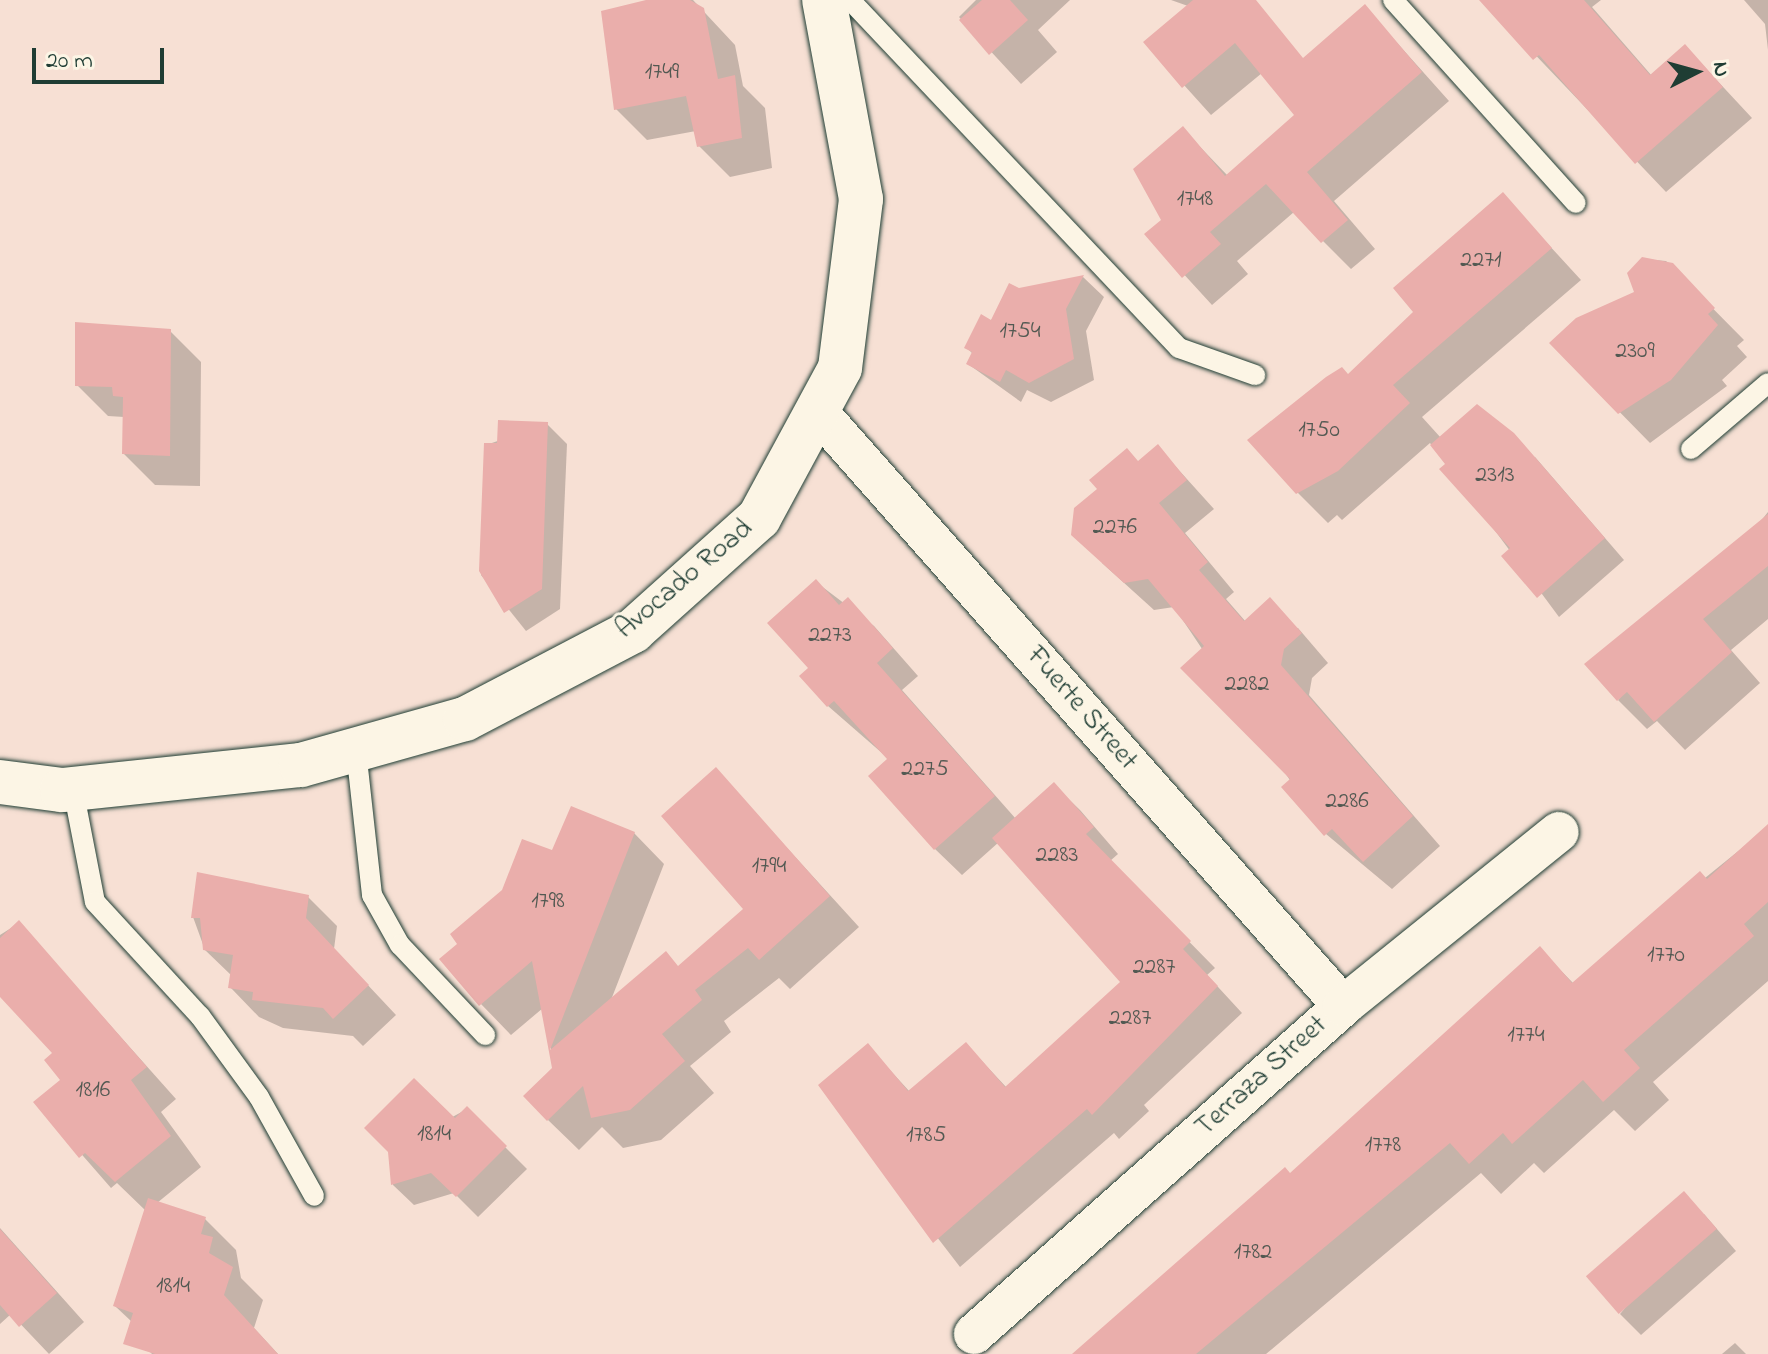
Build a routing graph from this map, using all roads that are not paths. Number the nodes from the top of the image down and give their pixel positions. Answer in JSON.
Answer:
{"nodes":[{"id":1,"x":824,"y":0,"type":"edge"},
{"id":2,"x":850,"y":0,"type":"edge"},
{"id":3,"x":1393,"y":0,"type":"edge"},
{"id":4,"x":1576,"y":203,"type":"dead end"},
{"id":5,"x":1255,"y":375,"type":"dead end"},
{"id":6,"x":1768,"y":383,"type":"edge"},
{"id":7,"x":818,"y":412,"type":"junction"},
{"id":8,"x":1691,"y":449,"type":"dead end"},
{"id":9,"x":356,"y":750,"type":"junction"},
{"id":10,"x":0,"y":782,"type":"edge"},
{"id":11,"x":73,"y":789,"type":"junction"},
{"id":12,"x":1559,"y":832,"type":"dead end"},
{"id":13,"x":1343,"y":1006,"type":"junction"},
{"id":14,"x":485,"y":1035,"type":"dead end"},
{"id":15,"x":314,"y":1196,"type":"dead end"},
{"id":16,"x":974,"y":1334,"type":"dead end"}],
"edges":[{"from":1,"to":7,"type":"street","name":"Avocado Road"},
{"from":2,"to":5,"type":"lane"},
{"from":3,"to":4,"type":"lane"},
{"from":6,"to":8,"type":"lane"},
{"from":7,"to":9,"type":"street","name":"Avocado Road"},
{"from":7,"to":13,"type":"street","name":"Fuerte Street"},
{"from":9,"to":11,"type":"street","name":"Avocado Road"},
{"from":9,"to":14,"type":"lane"},
{"from":10,"to":11,"type":"street","name":"Avocado Road"},
{"from":11,"to":15,"type":"lane"},
{"from":12,"to":13,"type":"street","name":"Terraza Street"},
{"from":13,"to":16,"type":"street","name":"Terraza Street"}]}
